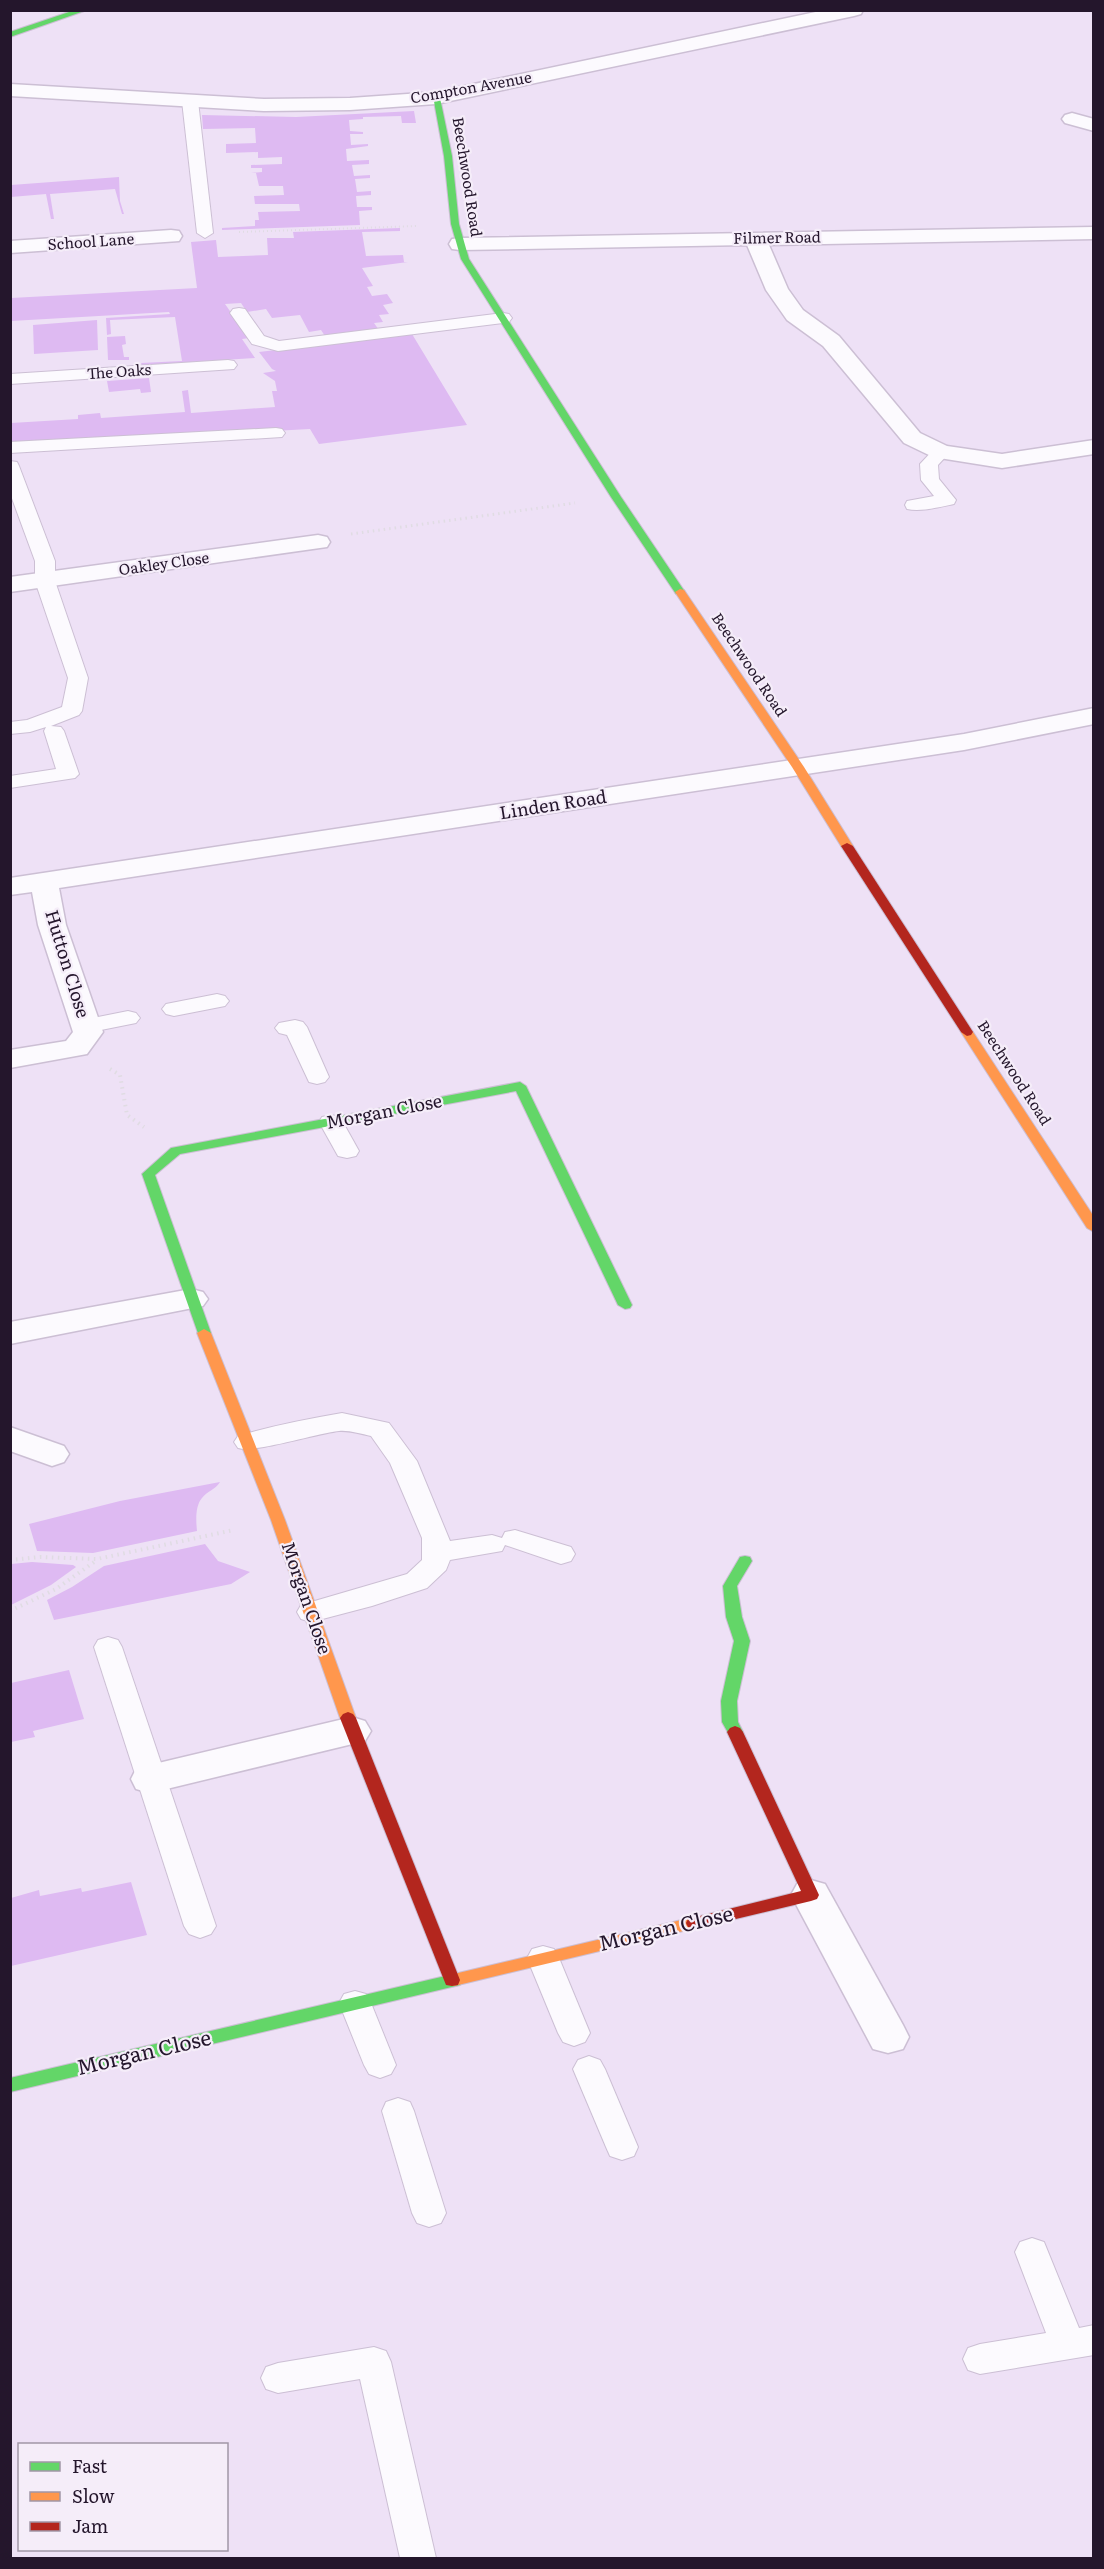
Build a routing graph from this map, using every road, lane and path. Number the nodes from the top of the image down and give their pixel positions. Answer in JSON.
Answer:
{"nodes":[{"id":1,"x":84,"y":10,"type":"edge"},
{"id":2,"x":854,"y":10,"type":"edge"},
{"id":3,"x":10,"y":35,"type":"edge"},
{"id":4,"x":10,"y":90,"type":"edge"},
{"id":5,"x":436,"y":98,"type":"junction"},
{"id":6,"x":190,"y":101,"type":"junction"},
{"id":7,"x":1072,"y":119,"type":"dead end"},
{"id":8,"x":1094,"y":125,"type":"edge"},
{"id":9,"x":205,"y":233,"type":"joint"},
{"id":10,"x":1094,"y":233,"type":"edge"},
{"id":11,"x":457,"y":234,"type":"junction"},
{"id":12,"x":171,"y":236,"type":"dead end"},
{"id":13,"x":755,"y":238,"type":"junction"},
{"id":14,"x":10,"y":247,"type":"edge"},
{"id":15,"x":239,"y":312,"type":"dead end"},
{"id":16,"x":503,"y":318,"type":"junction"},
{"id":17,"x":228,"y":365,"type":"dead end"},
{"id":18,"x":10,"y":379,"type":"edge"},
{"id":19,"x":276,"y":433,"type":"dead end"},
{"id":20,"x":1094,"y":447,"type":"edge"},
{"id":21,"x":10,"y":448,"type":"edge"},
{"id":22,"x":941,"y":452,"type":"junction"},
{"id":23,"x":10,"y":466,"type":"edge"},
{"id":24,"x":616,"y":497,"type":"junction"},
{"id":25,"x":914,"y":505,"type":"dead end"},
{"id":26,"x":318,"y":542,"type":"joint"},
{"id":27,"x":45,"y":581,"type":"junction"},
{"id":28,"x":10,"y":585,"type":"edge"},
{"id":29,"x":1094,"y":716,"type":"edge"},
{"id":30,"x":10,"y":728,"type":"edge"},
{"id":31,"x":54,"y":731,"type":"dead end"},
{"id":32,"x":798,"y":767,"type":"junction"},
{"id":33,"x":10,"y":782,"type":"edge"},
{"id":34,"x":44,"y":882,"type":"junction"},
{"id":35,"x":10,"y":887,"type":"edge"},
{"id":36,"x":217,"y":1001,"type":"dead end"},
{"id":37,"x":174,"y":1010,"type":"dead end"},
{"id":38,"x":128,"y":1018,"type":"dead end"},
{"id":39,"x":287,"y":1028,"type":"dead end"},
{"id":40,"x":81,"y":1037,"type":"junction"},
{"id":41,"x":10,"y":1059,"type":"edge"},
{"id":42,"x":317,"y":1077,"type":"dead end"},
{"id":43,"x":332,"y":1115,"type":"junction"},
{"id":44,"x":176,"y":1150,"type":"junction"},
{"id":45,"x":347,"y":1151,"type":"dead end"},
{"id":46,"x":1092,"y":1222,"type":"edge"},
{"id":47,"x":191,"y":1299,"type":"junction"},
{"id":48,"x":625,"y":1305,"type":"dead end"},
{"id":49,"x":10,"y":1333,"type":"edge"},
{"id":50,"x":10,"y":1438,"type":"edge"},
{"id":51,"x":247,"y":1442,"type":"junction"},
{"id":52,"x":52,"y":1454,"type":"dead end"},
{"id":53,"x":278,"y":1520,"type":"junction"},
{"id":54,"x":436,"y":1552,"type":"junction"},
{"id":55,"x":561,"y":1554,"type":"dead end"},
{"id":56,"x":97,"y":1559,"type":"junction"},
{"id":57,"x":10,"y":1560,"type":"edge"},
{"id":58,"x":745,"y":1561,"type":"dead end"},
{"id":59,"x":10,"y":1611,"type":"edge"},
{"id":60,"x":311,"y":1612,"type":"junction"},
{"id":61,"x":108,"y":1647,"type":"dead end"},
{"id":62,"x":352,"y":1731,"type":"junction"},
{"id":63,"x":150,"y":1779,"type":"junction"},
{"id":64,"x":811,"y":1895,"type":"junction"},
{"id":65,"x":200,"y":1926,"type":"dead end"},
{"id":66,"x":543,"y":1958,"type":"junction"},
{"id":67,"x":452,"y":1980,"type":"junction"},
{"id":68,"x":355,"y":2003,"type":"junction"},
{"id":69,"x":574,"y":2033,"type":"dead end"},
{"id":70,"x":888,"y":2037,"type":"dead end"},
{"id":71,"x":380,"y":2064,"type":"dead end"},
{"id":72,"x":590,"y":2069,"type":"dead end"},
{"id":73,"x":10,"y":2085,"type":"edge"},
{"id":74,"x":398,"y":2111,"type":"dead end"},
{"id":75,"x":622,"y":2147,"type":"dead end"},
{"id":76,"x":429,"y":2213,"type":"dead end"},
{"id":77,"x":1032,"y":2252,"type":"dead end"},
{"id":78,"x":1081,"y":2342,"type":"edge"},
{"id":79,"x":980,"y":2359,"type":"dead end"},
{"id":80,"x":278,"y":2378,"type":"dead end"},
{"id":81,"x":418,"y":2559,"type":"edge"}],
"edges":[{"from":1,"to":3,"type":"street"},
{"from":2,"to":5,"type":"street","name":"Compton Avenue"},
{"from":4,"to":6,"type":"street","name":"Compton Avenue"},
{"from":5,"to":6,"type":"street","name":"Compton Avenue"},
{"from":5,"to":11,"type":"street","name":"Beechwood Road"},
{"from":6,"to":9,"type":"lane"},
{"from":7,"to":8,"type":"street"},
{"from":9,"to":11,"type":"path"},
{"from":10,"to":13,"type":"street","name":"Filmer Road"},
{"from":11,"to":13,"type":"street","name":"Filmer Road"},
{"from":11,"to":16,"type":"street","name":"Beechwood Road"},
{"from":12,"to":14,"type":"street","name":"School Lane"},
{"from":13,"to":22,"type":"street"},
{"from":15,"to":16,"type":"lane"},
{"from":16,"to":24,"type":"street","name":"Beechwood Road"},
{"from":17,"to":18,"type":"lane","name":"The Oaks"},
{"from":19,"to":21,"type":"lane"},
{"from":20,"to":22,"type":"street"},
{"from":22,"to":25,"type":"lane"},
{"from":23,"to":27,"type":"lane"},
{"from":24,"to":26,"type":"path"},
{"from":24,"to":32,"type":"street","name":"Beechwood Road"},
{"from":26,"to":27,"type":"street","name":"Oakley Close"},
{"from":27,"to":28,"type":"street","name":"Oakley Close"},
{"from":27,"to":30,"type":"lane"},
{"from":29,"to":32,"type":"street","name":"Linden Road"},
{"from":31,"to":33,"type":"lane"},
{"from":32,"to":34,"type":"street","name":"Linden Road"},
{"from":32,"to":46,"type":"street","name":"Beechwood Road"},
{"from":34,"to":35,"type":"street","name":"Linden Road"},
{"from":34,"to":40,"type":"street","name":"Hutton Close"},
{"from":36,"to":37,"type":"lane"},
{"from":38,"to":40,"type":"lane"},
{"from":39,"to":42,"type":"lane"},
{"from":40,"to":41,"type":"street"},
{"from":40,"to":44,"type":"path"},
{"from":43,"to":44,"type":"street","name":"Morgan Close"},
{"from":43,"to":45,"type":"lane"},
{"from":43,"to":48,"type":"street","name":"Morgan Close"},
{"from":44,"to":47,"type":"street","name":"Morgan Close"},
{"from":47,"to":49,"type":"street"},
{"from":47,"to":51,"type":"street","name":"Morgan Close"},
{"from":50,"to":52,"type":"street"},
{"from":51,"to":53,"type":"street","name":"Morgan Close"},
{"from":51,"to":54,"type":"lane"},
{"from":53,"to":56,"type":"path"},
{"from":53,"to":60,"type":"street","name":"Morgan Close"},
{"from":54,"to":55,"type":"lane"},
{"from":54,"to":60,"type":"lane"},
{"from":56,"to":57,"type":"path"},
{"from":56,"to":59,"type":"path"},
{"from":58,"to":64,"type":"street"},
{"from":60,"to":62,"type":"street","name":"Morgan Close"},
{"from":61,"to":63,"type":"lane"},
{"from":62,"to":63,"type":"street"},
{"from":62,"to":67,"type":"street","name":"Morgan Close"},
{"from":63,"to":65,"type":"lane"},
{"from":64,"to":66,"type":"street","name":"Morgan Close"},
{"from":64,"to":70,"type":"street"},
{"from":66,"to":67,"type":"street","name":"Morgan Close"},
{"from":66,"to":69,"type":"lane"},
{"from":67,"to":68,"type":"street","name":"Morgan Close"},
{"from":68,"to":71,"type":"lane"},
{"from":68,"to":73,"type":"street","name":"Morgan Close"},
{"from":72,"to":75,"type":"lane"},
{"from":74,"to":76,"type":"lane"},
{"from":77,"to":78,"type":"lane"},
{"from":78,"to":79,"type":"lane"},
{"from":80,"to":81,"type":"lane"}]}
